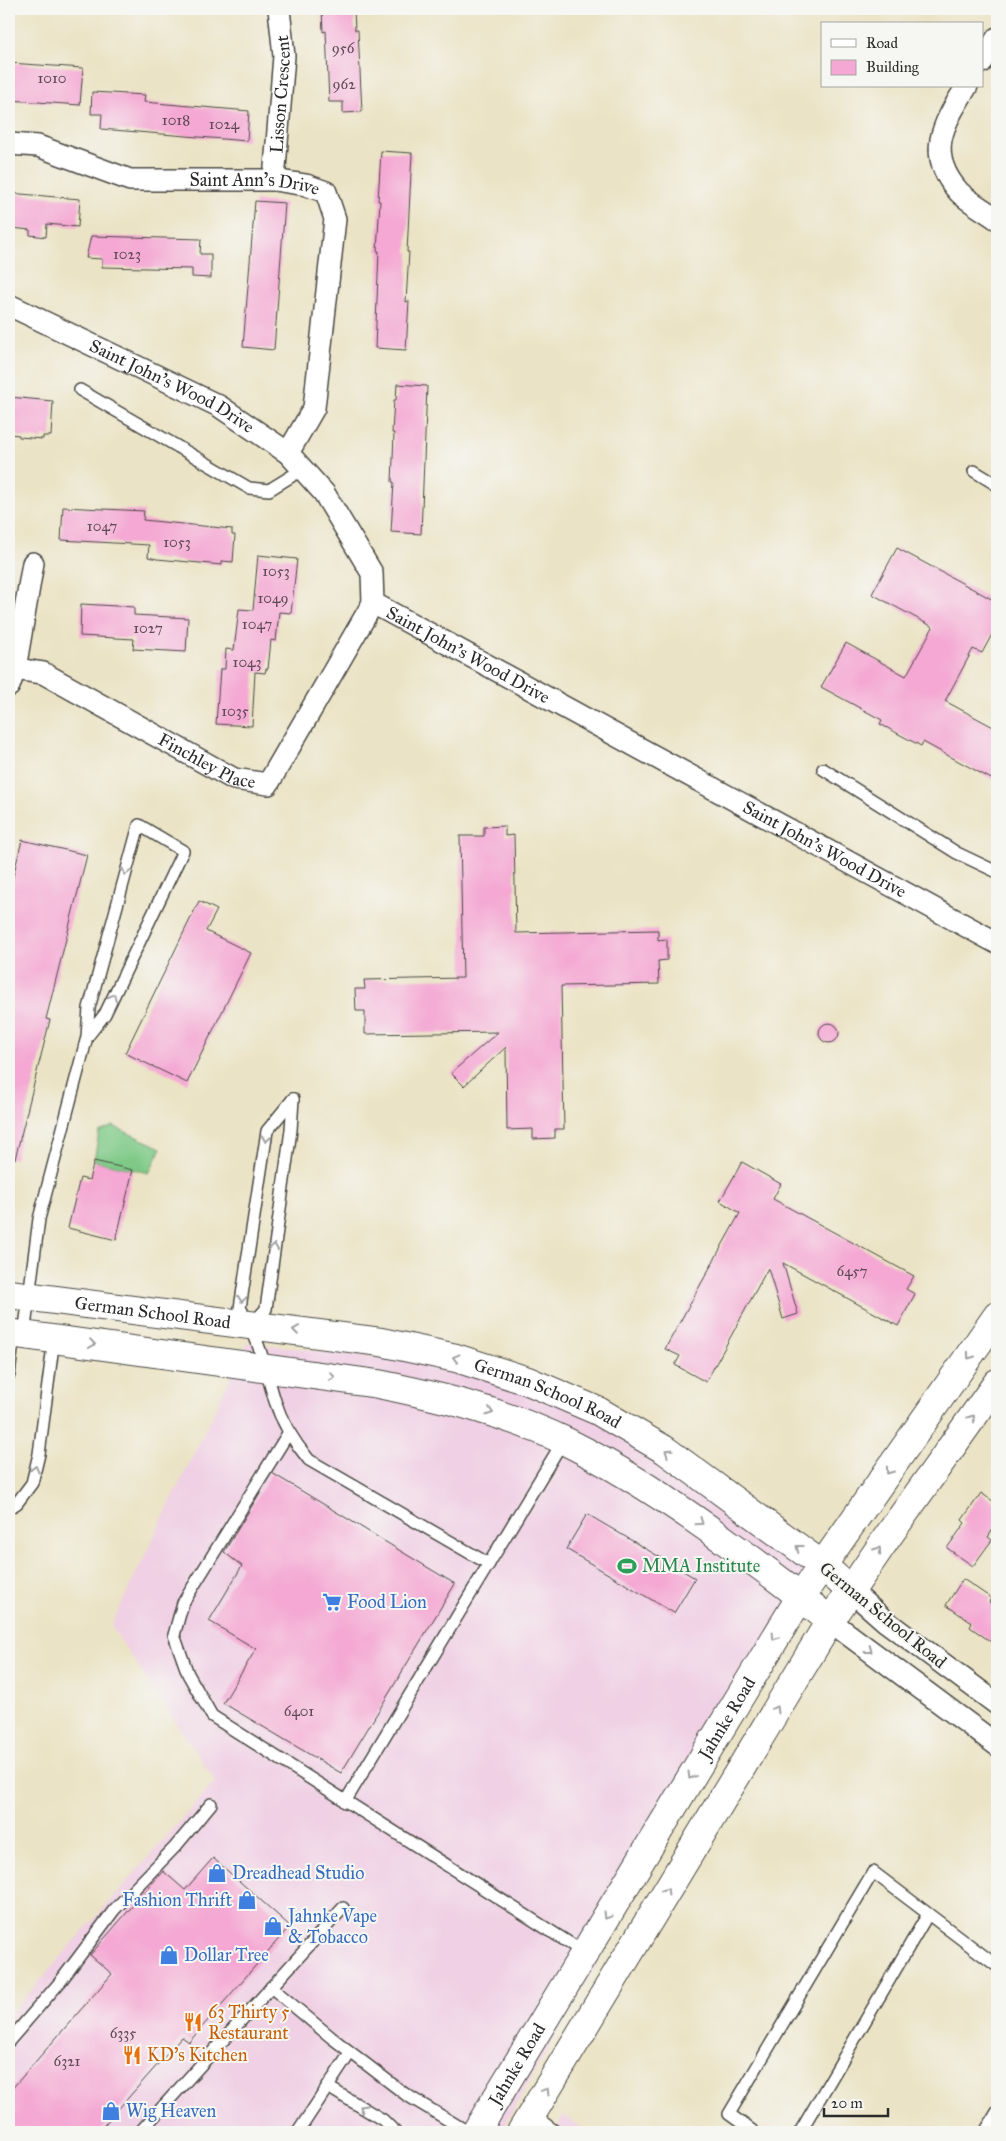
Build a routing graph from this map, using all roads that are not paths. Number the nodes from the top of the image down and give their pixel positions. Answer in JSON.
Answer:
{"nodes":[{"id":1,"x":279,"y":9,"type":"edge"},
{"id":2,"x":997,"y":38,"type":"edge"},
{"id":3,"x":984,"y":59,"type":"edge"},
{"id":4,"x":966,"y":88,"type":"edge"},
{"id":5,"x":9,"y":144,"type":"edge"},
{"id":6,"x":274,"y":180,"type":"junction"},
{"id":7,"x":997,"y":219,"type":"edge"},
{"id":8,"x":9,"y":305,"type":"edge"},
{"id":9,"x":80,"y":390,"type":"dead end"},
{"id":10,"x":288,"y":453,"type":"junction"},
{"id":11,"x":303,"y":469,"type":"junction"},
{"id":12,"x":974,"y":471,"type":"dead end"},
{"id":13,"x":997,"y":485,"type":"edge"},
{"id":14,"x":33,"y":563,"type":"dead end"},
{"id":15,"x":373,"y":603,"type":"junction"},
{"id":16,"x":12,"y":677,"type":"edge"},
{"id":17,"x":823,"y":769,"type":"dead end"},
{"id":18,"x":997,"y":872,"type":"edge"},
{"id":19,"x":997,"y":943,"type":"edge"},
{"id":20,"x":87,"y":1037,"type":"junction"},
{"id":21,"x":18,"y":1295,"type":"edge"},
{"id":22,"x":997,"y":1316,"type":"edge"},
{"id":23,"x":252,"y":1324,"type":"junction"},
{"id":24,"x":15,"y":1334,"type":"edge"},
{"id":25,"x":54,"y":1338,"type":"junction"},
{"id":26,"x":266,"y":1369,"type":"junction"},
{"id":27,"x":9,"y":1374,"type":"edge"},
{"id":28,"x":997,"y":1383,"type":"edge"},
{"id":29,"x":289,"y":1432,"type":"junction"},
{"id":30,"x":563,"y":1441,"type":"junction"},
{"id":31,"x":9,"y":1508,"type":"edge"},
{"id":32,"x":489,"y":1564,"type":"junction"},
{"id":33,"x":822,"y":1565,"type":"junction"},
{"id":34,"x":850,"y":1590,"type":"junction"},
{"id":35,"x":801,"y":1596,"type":"junction"},
{"id":36,"x":830,"y":1621,"type":"junction"},
{"id":37,"x":997,"y":1704,"type":"edge"},
{"id":38,"x":997,"y":1746,"type":"edge"},
{"id":39,"x":345,"y":1802,"type":"junction"},
{"id":40,"x":211,"y":1804,"type":"dead end"},
{"id":41,"x":343,"y":1908,"type":"dead end"},
{"id":42,"x":928,"y":1914,"type":"junction"},
{"id":43,"x":585,"y":1953,"type":"junction"},
{"id":44,"x":997,"y":1966,"type":"edge"},
{"id":45,"x":271,"y":1987,"type":"junction"},
{"id":46,"x":9,"y":2041,"type":"edge"},
{"id":47,"x":350,"y":2053,"type":"junction"},
{"id":48,"x":328,"y":2087,"type":"junction"},
{"id":49,"x":997,"y":2112,"type":"edge"},
{"id":50,"x":527,"y":2123,"type":"edge"},
{"id":51,"x":140,"y":2132,"type":"edge"},
{"id":52,"x":298,"y":2132,"type":"edge"},
{"id":53,"x":395,"y":2132,"type":"edge"},
{"id":54,"x":468,"y":2132,"type":"edge"},
{"id":55,"x":476,"y":2132,"type":"edge"},
{"id":56,"x":556,"y":2132,"type":"edge"},
{"id":57,"x":754,"y":2132,"type":"edge"},
{"id":58,"x":800,"y":2132,"type":"edge"},
{"id":59,"x":985,"y":2132,"type":"edge"}],
"edges":[{"from":1,"to":6,"type":"street","name":"Lisson Crescent"},
{"from":2,"to":3,"type":"street"},
{"from":4,"to":7,"type":"street"},
{"from":5,"to":6,"type":"street","name":"Saint Ann's Drive"},
{"from":6,"to":10,"type":"street","name":"Saint Ann's Drive"},
{"from":8,"to":10,"type":"street","name":"Saint John's Wood Drive"},
{"from":9,"to":11,"type":"lane"},
{"from":10,"to":11,"type":"street","name":"Saint John's Wood Drive"},
{"from":11,"to":15,"type":"street","name":"Saint John's Wood Drive"},
{"from":12,"to":13,"type":"lane"},
{"from":14,"to":16,"type":"street","name":"Finchley Place"},
{"from":15,"to":16,"type":"street","name":"Finchley Place"},
{"from":15,"to":19,"type":"street","name":"Saint John's Wood Drive"},
{"from":17,"to":18,"type":"lane"},
{"from":20,"to":20,"type":"lane","one_way":true},
{"from":20,"to":21,"type":"lane"},
{"from":21,"to":23,"type":"main road","name":"German School Road"},
{"from":21,"to":24,"type":"lane"},
{"from":22,"to":33,"type":"main road","name":"Jahnke Road","one_way":true},
{"from":23,"to":23,"type":"lane","one_way":true},
{"from":23,"to":26,"type":"lane"},
{"from":33,"to":23,"type":"main road","name":"German School Road","one_way":true},
{"from":24,"to":25,"type":"main road","name":"German School Road"},
{"from":24,"to":27,"type":"lane"},
{"from":25,"to":26,"type":"main road","name":"German School Road","one_way":true},
{"from":31,"to":25,"type":"lane","one_way":true},
{"from":26,"to":29,"type":"lane"},
{"from":26,"to":30,"type":"main road","name":"German School Road","one_way":true},
{"from":34,"to":28,"type":"main road","one_way":true},
{"from":29,"to":32,"type":"lane"},
{"from":29,"to":39,"type":"lane"},
{"from":30,"to":32,"type":"lane"},
{"from":30,"to":35,"type":"main road","name":"German School Road","one_way":true},
{"from":32,"to":39,"type":"lane"},
{"from":33,"to":34,"type":"main road","name":"German School Road"},
{"from":33,"to":35,"type":"main road","name":"Jahnke Road"},
{"from":34,"to":36,"type":"main road"},
{"from":34,"to":37,"type":"street","name":"German School Road"},
{"from":35,"to":36,"type":"main road","name":"German School Road"},
{"from":35,"to":43,"type":"main road","name":"Jahnke Road","one_way":true},
{"from":36,"to":38,"type":"street","name":"German School Road","one_way":true},
{"from":50,"to":36,"type":"main road","one_way":true},
{"from":39,"to":43,"type":"lane"},
{"from":40,"to":46,"type":"lane"},
{"from":41,"to":45,"type":"lane"},
{"from":42,"to":44,"type":"lane"},
{"from":42,"to":57,"type":"lane"},
{"from":42,"to":58,"type":"lane"},
{"from":43,"to":55,"type":"main road","name":"Jahnke Road"},
{"from":45,"to":47,"type":"lane"},
{"from":45,"to":51,"type":"lane"},
{"from":47,"to":48,"type":"lane"},
{"from":47,"to":54,"type":"lane"},
{"from":48,"to":52,"type":"lane"},
{"from":53,"to":48,"type":"lane","one_way":true},
{"from":49,"to":59,"type":"lane"},
{"from":50,"to":56,"type":"lane"}]}
